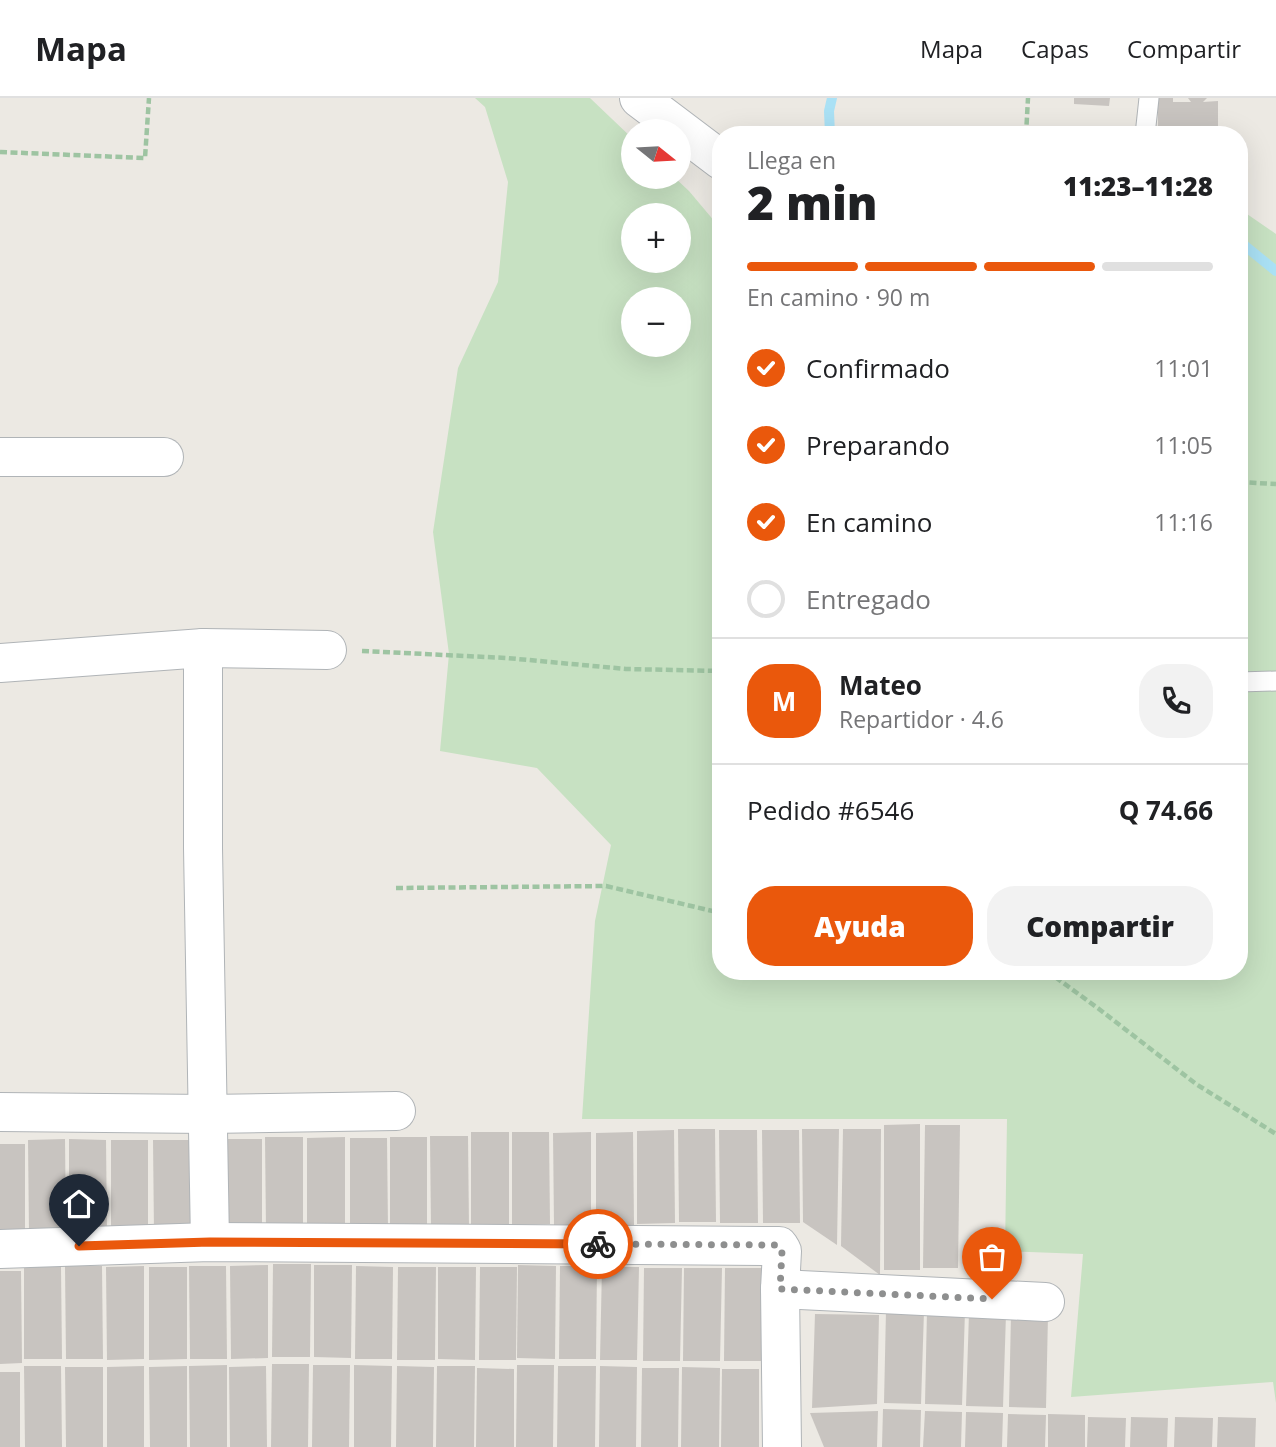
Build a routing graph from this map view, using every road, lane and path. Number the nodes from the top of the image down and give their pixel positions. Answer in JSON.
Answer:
{"nodes":[{"id":1,"x":149,"y":98,"type":"edge"},
{"id":2,"x":639,"y":98,"type":"edge"},
{"id":3,"x":1028,"y":98,"type":"edge"},
{"id":4,"x":1149,"y":98,"type":"edge"},
{"id":5,"x":1026,"y":126,"type":"edge"},
{"id":6,"x":1146,"y":126,"type":"edge"},
{"id":7,"x":0,"y":152,"type":"edge"},
{"id":8,"x":712,"y":153,"type":"edge"},
{"id":9,"x":0,"y":457,"type":"edge"},
{"id":10,"x":164,"y":457,"type":"dead end"},
{"id":11,"x":1248,"y":482,"type":"edge"},
{"id":12,"x":1276,"y":484,"type":"edge"},
{"id":13,"x":203,"y":648,"type":"junction"},
{"id":14,"x":327,"y":650,"type":"joint"},
{"id":15,"x":0,"y":663,"type":"edge"},
{"id":16,"x":712,"y":671,"type":"edge"},
{"id":17,"x":1276,"y":681,"type":"edge"},
{"id":18,"x":1248,"y":682,"type":"edge"},
{"id":19,"x":396,"y":888,"type":"dead end"},
{"id":20,"x":712,"y":911,"type":"edge"},
{"id":21,"x":1059,"y":980,"type":"edge"},
{"id":22,"x":0,"y":1111,"type":"edge"},
{"id":23,"x":396,"y":1111,"type":"dead end"},
{"id":24,"x":208,"y":1114,"type":"junction"},
{"id":25,"x":1276,"y":1134,"type":"edge"},
{"id":26,"x":210,"y":1242,"type":"junction"},
{"id":27,"x":0,"y":1249,"type":"edge"},
{"id":28,"x":780,"y":1289,"type":"junction"},
{"id":29,"x":1045,"y":1302,"type":"dead end"},
{"id":30,"x":782,"y":1447,"type":"edge"}],
"edges":[{"from":1,"to":7,"type":"path"},
{"from":2,"to":8,"type":"street"},
{"from":3,"to":5,"type":"path"},
{"from":4,"to":6,"type":"lane"},
{"from":9,"to":10,"type":"street"},
{"from":11,"to":12,"type":"path"},
{"from":13,"to":14,"type":"street"},
{"from":13,"to":15,"type":"street"},
{"from":13,"to":24,"type":"street"},
{"from":14,"to":16,"type":"path"},
{"from":17,"to":18,"type":"lane"},
{"from":19,"to":20,"type":"path"},
{"from":21,"to":25,"type":"path"},
{"from":22,"to":24,"type":"street"},
{"from":23,"to":24,"type":"street"},
{"from":24,"to":26,"type":"street"},
{"from":26,"to":27,"type":"street"},
{"from":26,"to":28,"type":"street"},
{"from":28,"to":29,"type":"street"},
{"from":28,"to":30,"type":"street"}]}
